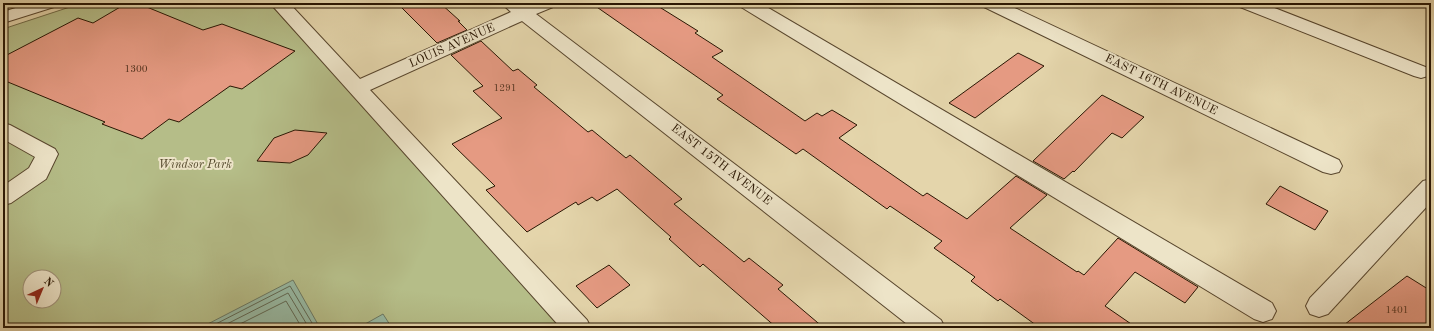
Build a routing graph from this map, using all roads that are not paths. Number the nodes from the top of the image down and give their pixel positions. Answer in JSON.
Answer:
{"nodes":[{"id":1,"x":48,"y":3,"type":"edge"},
{"id":2,"x":279,"y":3,"type":"edge"},
{"id":3,"x":547,"y":3,"type":"edge"},
{"id":4,"x":747,"y":3,"type":"edge"},
{"id":5,"x":990,"y":3,"type":"edge"},
{"id":6,"x":1246,"y":3,"type":"edge"},
{"id":7,"x":517,"y":8,"type":"edge"},
{"id":8,"x":3,"y":18,"type":"edge"},
{"id":9,"x":1421,"y":72,"type":"dead end"},
{"id":10,"x":357,"y":88,"type":"junction"},
{"id":11,"x":3,"y":130,"type":"edge"},
{"id":12,"x":1331,"y":166,"type":"dead end"},
{"id":13,"x":1431,"y":187,"type":"edge"},
{"id":14,"x":3,"y":197,"type":"edge"},
{"id":15,"x":1319,"y":306,"type":"dead end"},
{"id":16,"x":1263,"y":311,"type":"dead end"},
{"id":17,"x":578,"y":328,"type":"edge"},
{"id":18,"x":932,"y":328,"type":"edge"}],
"edges":[{"from":1,"to":8,"type":"street"},
{"from":2,"to":10,"type":"street"},
{"from":3,"to":7,"type":"street","name":"LOUIS AVENUE"},
{"from":4,"to":16,"type":"street"},
{"from":5,"to":12,"type":"street","name":"EAST 16TH AVENUE"},
{"from":6,"to":9,"type":"street"},
{"from":7,"to":10,"type":"street","name":"LOUIS AVENUE"},
{"from":7,"to":18,"type":"street","name":"EAST 15TH AVENUE"},
{"from":10,"to":17,"type":"street"},
{"from":11,"to":14,"type":"street"},
{"from":13,"to":15,"type":"street"}]}
